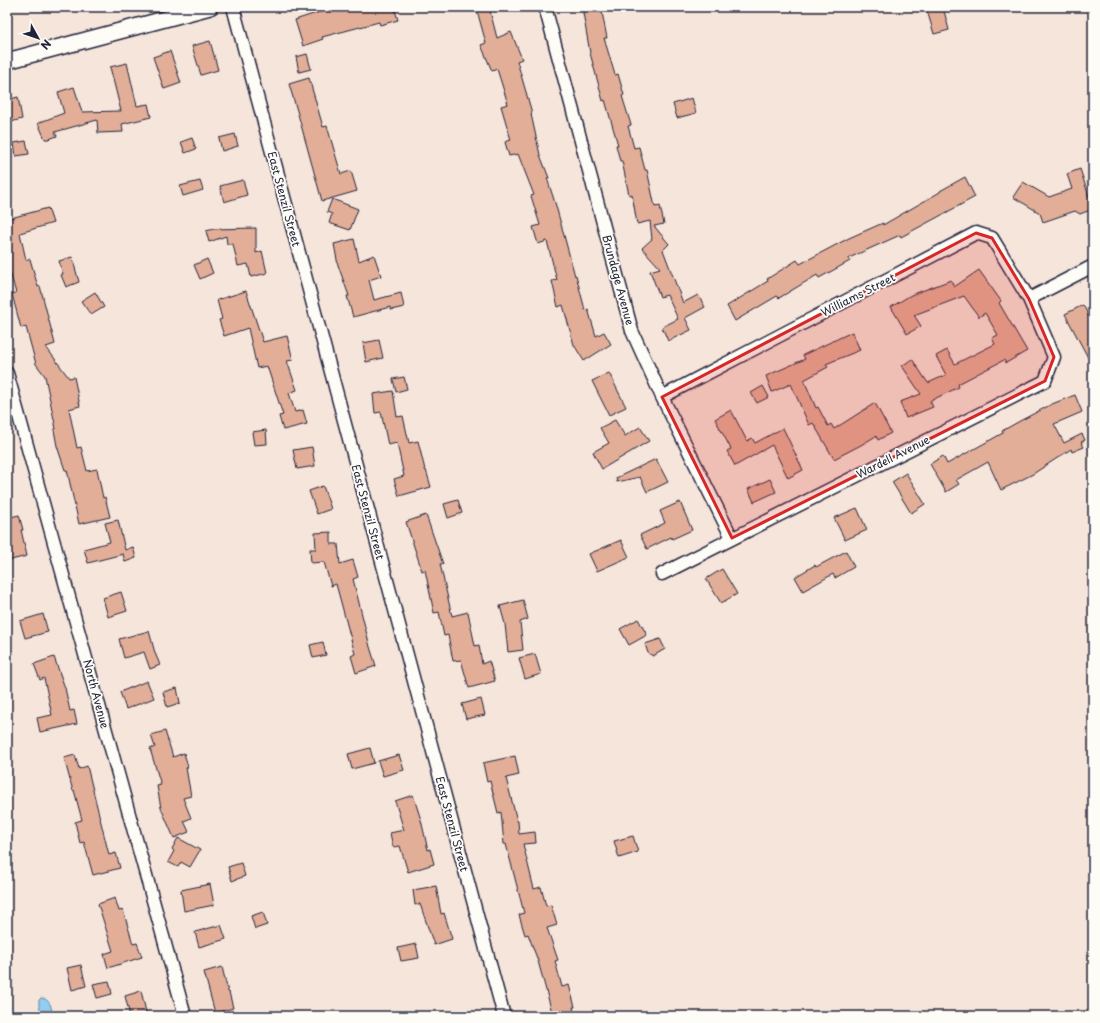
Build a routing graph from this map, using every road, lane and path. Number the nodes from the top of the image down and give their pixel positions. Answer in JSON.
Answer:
{"nodes":[{"id":1,"x":209,"y":7,"type":"edge"},
{"id":2,"x":233,"y":7,"type":"edge"},
{"id":3,"x":545,"y":7,"type":"edge"},
{"id":4,"x":7,"y":61,"type":"edge"},
{"id":5,"x":1093,"y":266,"type":"edge"},
{"id":6,"x":1029,"y":299,"type":"junction"},
{"id":7,"x":7,"y":372,"type":"edge"},
{"id":8,"x":662,"y":396,"type":"junction"},
{"id":9,"x":732,"y":538,"type":"junction"},
{"id":10,"x":662,"y":574,"type":"dead end"},
{"id":11,"x":185,"y":1016,"type":"edge"},
{"id":12,"x":504,"y":1016,"type":"edge"}],
"edges":[{"from":1,"to":4,"type":"street"},
{"from":2,"to":12,"type":"street","name":"East Stenzil Street"},
{"from":3,"to":8,"type":"street","name":"Brundage Avenue"},
{"from":5,"to":6,"type":"street"},
{"from":6,"to":8,"type":"street","name":"Williams Street"},
{"from":6,"to":9,"type":"street","name":"Wardell Avenue"},
{"from":7,"to":11,"type":"street","name":"North Avenue"},
{"from":8,"to":9,"type":"street","name":"Brundage Avenue"},
{"from":9,"to":10,"type":"street","name":"Wardell Avenue"}]}
